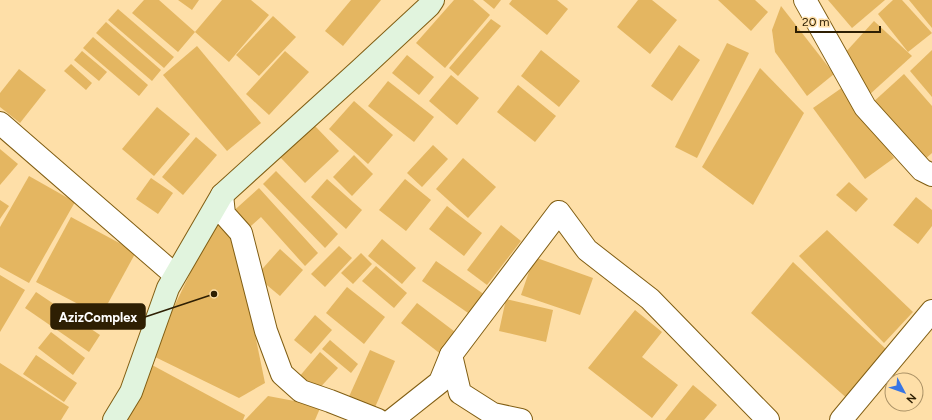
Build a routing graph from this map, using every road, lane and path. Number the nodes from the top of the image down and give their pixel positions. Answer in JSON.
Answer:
{"nodes":[{"id":1,"x":433,"y":0,"type":"edge"},
{"id":2,"x":805,"y":0,"type":"edge"},
{"id":3,"x":0,"y":123,"type":"edge"},
{"id":4,"x":932,"y":175,"type":"edge"},
{"id":5,"x":222,"y":195,"type":"junction"},
{"id":6,"x":175,"y":275,"type":"junction"},
{"id":7,"x":932,"y":311,"type":"edge"},
{"id":8,"x":450,"y":355,"type":"junction"},
{"id":9,"x":114,"y":420,"type":"edge"},
{"id":10,"x":378,"y":420,"type":"edge"},
{"id":11,"x":392,"y":420,"type":"edge"},
{"id":12,"x":521,"y":420,"type":"edge"},
{"id":13,"x":768,"y":420,"type":"edge"},
{"id":14,"x":841,"y":420,"type":"edge"}],
"edges":[{"from":1,"to":5,"type":"street"},
{"from":2,"to":4,"type":"street"},
{"from":3,"to":6,"type":"street"},
{"from":5,"to":6,"type":"street"},
{"from":5,"to":10,"type":"street"},
{"from":6,"to":9,"type":"street"},
{"from":7,"to":14,"type":"street"},
{"from":8,"to":11,"type":"street"},
{"from":8,"to":12,"type":"street"},
{"from":8,"to":13,"type":"street"}]}
